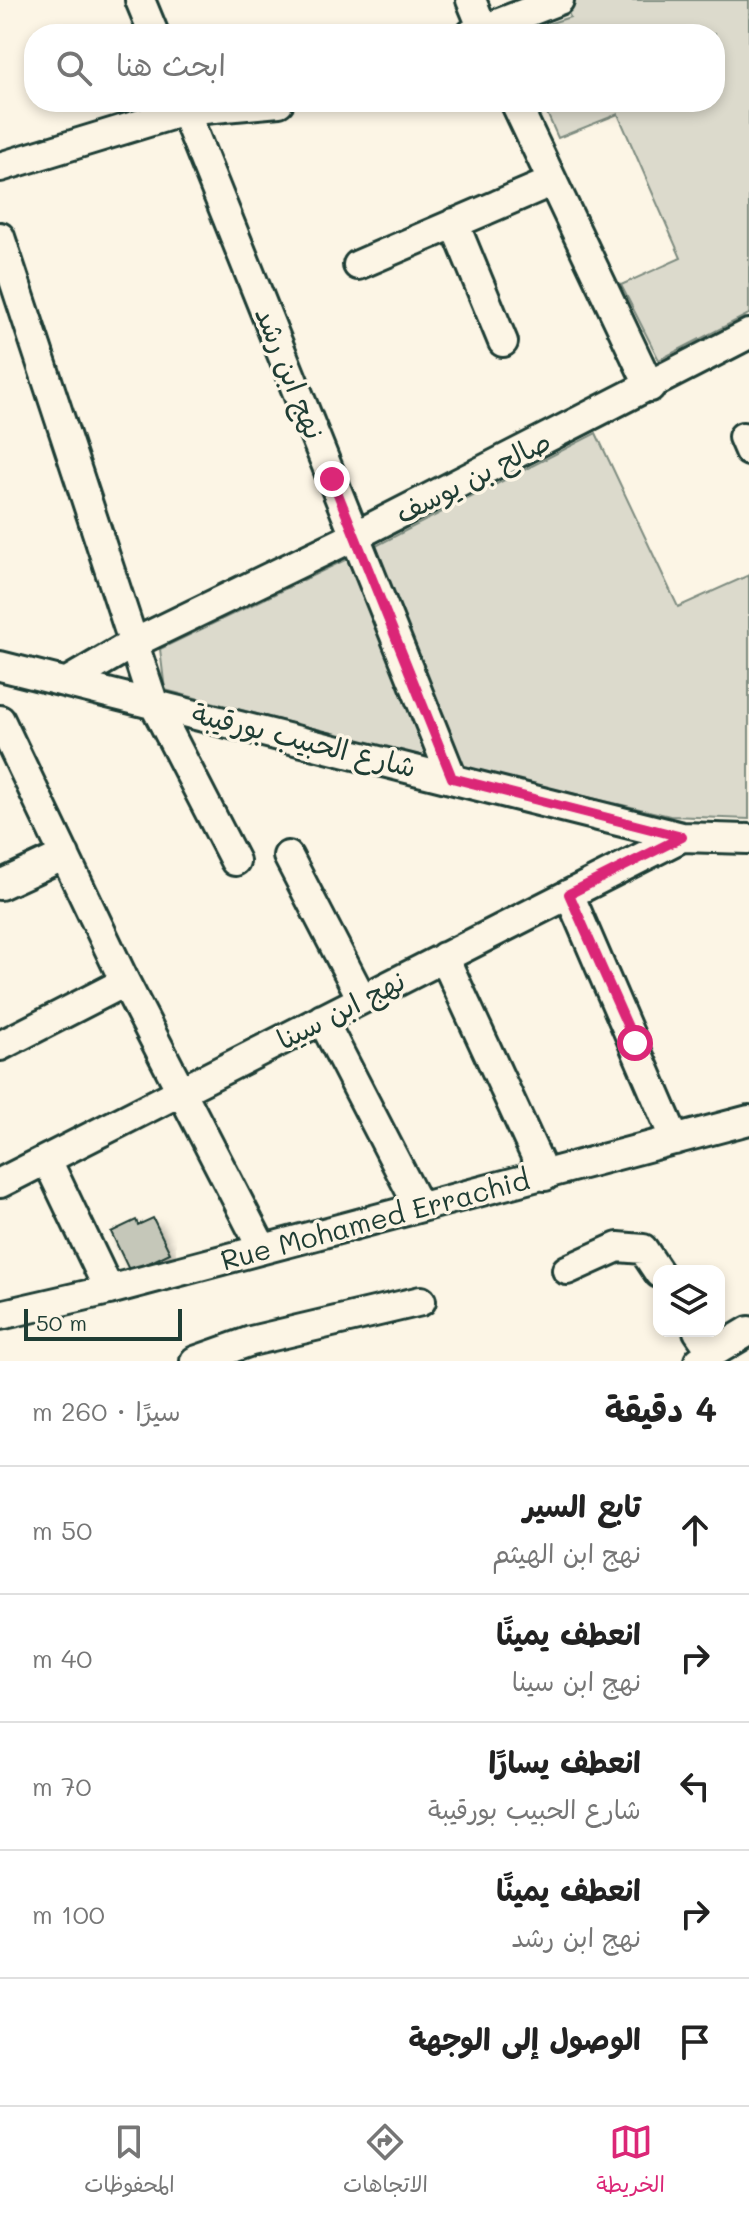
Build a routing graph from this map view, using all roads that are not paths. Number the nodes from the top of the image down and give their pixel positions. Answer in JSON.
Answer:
{"nodes":[{"id":1,"x":140,"y":0,"type":"edge"},
{"id":2,"x":471,"y":0,"type":"edge"},
{"id":3,"x":559,"y":0,"type":"edge"},
{"id":4,"x":150,"y":24,"type":"edge"},
{"id":5,"x":478,"y":24,"type":"edge"},
{"id":6,"x":502,"y":24,"type":"edge"},
{"id":7,"x":165,"y":112,"type":"edge"},
{"id":8,"x":185,"y":112,"type":"edge"},
{"id":9,"x":520,"y":112,"type":"edge"},
{"id":10,"x":0,"y":167,"type":"edge"},
{"id":11,"x":551,"y":182,"type":"junction"},
{"id":12,"x":454,"y":223,"type":"junction"},
{"id":13,"x":0,"y":237,"type":"edge"},
{"id":14,"x":358,"y":265,"type":"dead end"},
{"id":15,"x":749,"y":334,"type":"edge"},
{"id":16,"x":503,"y":342,"type":"dead end"},
{"id":17,"x":650,"y":387,"type":"junction"},
{"id":18,"x":355,"y":536,"type":"junction"},
{"id":19,"x":134,"y":643,"type":"junction"},
{"id":20,"x":0,"y":666,"type":"edge"},
{"id":21,"x":67,"y":682,"type":"junction"},
{"id":22,"x":153,"y":702,"type":"junction"},
{"id":23,"x":0,"y":720,"type":"edge"},
{"id":24,"x":452,"y":778,"type":"junction"},
{"id":25,"x":682,"y":837,"type":"junction"},
{"id":26,"x":748,"y":841,"type":"edge"},
{"id":27,"x":65,"y":855,"type":"junction"},
{"id":28,"x":288,"y":856,"type":"dead end"},
{"id":29,"x":235,"y":861,"type":"dead end"},
{"id":30,"x":0,"y":885,"type":"edge"},
{"id":31,"x":569,"y":894,"type":"junction"},
{"id":32,"x":444,"y":957,"type":"junction"},
{"id":33,"x":125,"y":982,"type":"junction"},
{"id":34,"x":362,"y":999,"type":"junction"},
{"id":35,"x":322,"y":1019,"type":"junction"},
{"id":36,"x":0,"y":1046,"type":"edge"},
{"id":37,"x":181,"y":1091,"type":"junction"},
{"id":38,"x":749,"y":1120,"type":"edge"},
{"id":39,"x":675,"y":1140,"type":"junction"},
{"id":40,"x":47,"y":1160,"type":"junction"},
{"id":41,"x":545,"y":1176,"type":"junction"},
{"id":42,"x":0,"y":1183,"type":"edge"},
{"id":43,"x":419,"y":1207,"type":"junction"},
{"id":44,"x":262,"y":1248,"type":"junction"},
{"id":45,"x":654,"y":1265,"type":"edge"},
{"id":46,"x":567,"y":1270,"type":"dead end"},
{"id":47,"x":109,"y":1290,"type":"junction"},
{"id":48,"x":421,"y":1301,"type":"dead end"},
{"id":49,"x":0,"y":1315,"type":"edge"},
{"id":50,"x":749,"y":1331,"type":"edge"},
{"id":51,"x":704,"y":1348,"type":"edge"},
{"id":52,"x":195,"y":1361,"type":"edge"}],
"edges":[{"from":1,"to":4,"type":"street"},
{"from":2,"to":5,"type":"street"},
{"from":3,"to":6,"type":"street"},
{"from":7,"to":10,"type":"street"},
{"from":8,"to":18,"type":"street","name":"نهج ابن رشد"},
{"from":9,"to":11,"type":"street"},
{"from":11,"to":12,"type":"street"},
{"from":11,"to":17,"type":"street"},
{"from":12,"to":14,"type":"street"},
{"from":12,"to":16,"type":"street"},
{"from":13,"to":19,"type":"street"},
{"from":15,"to":17,"type":"street","name":"صالح بن يوسف"},
{"from":17,"to":18,"type":"street","name":"صالح بن يوسف"},
{"from":18,"to":19,"type":"street","name":"صالح بن يوسف"},
{"from":18,"to":24,"type":"street","name":"نهج ابن رشد"},
{"from":19,"to":21,"type":"street","name":"صالح بن يوسف"},
{"from":19,"to":22,"type":"street"},
{"from":20,"to":21,"type":"street","name":"شارع الحبيب بورقيبة"},
{"from":21,"to":22,"type":"street","name":"شارع الحبيب بورقيبة"},
{"from":22,"to":24,"type":"street","name":"شارع الحبيب بورقيبة"},
{"from":22,"to":29,"type":"street"},
{"from":23,"to":27,"type":"street"},
{"from":24,"to":25,"type":"street","name":"شارع الحبيب بورقيبة"},
{"from":25,"to":26,"type":"street","name":"شارع الحبيب بورقيبة"},
{"from":25,"to":31,"type":"street","name":"نهج ابن سينا"},
{"from":27,"to":30,"type":"street"},
{"from":27,"to":33,"type":"street"},
{"from":28,"to":34,"type":"street"},
{"from":31,"to":32,"type":"street","name":"نهج ابن سينا"},
{"from":31,"to":39,"type":"street"},
{"from":32,"to":34,"type":"street","name":"نهج ابن سينا"},
{"from":32,"to":41,"type":"street"},
{"from":33,"to":36,"type":"street"},
{"from":33,"to":37,"type":"street"},
{"from":34,"to":35,"type":"street","name":"نهج ابن سينا"},
{"from":35,"to":37,"type":"street","name":"نهج ابن سينا"},
{"from":35,"to":43,"type":"street"},
{"from":37,"to":40,"type":"street","name":"نهج ابن سينا"},
{"from":37,"to":44,"type":"street"},
{"from":38,"to":39,"type":"street","name":"Rue Mohamed Errachid"},
{"from":39,"to":41,"type":"street","name":"Rue Mohamed Errachid"},
{"from":40,"to":42,"type":"street","name":"نهج ابن سينا"},
{"from":40,"to":47,"type":"street"},
{"from":41,"to":43,"type":"street","name":"Rue Mohamed Errachid"},
{"from":43,"to":44,"type":"street","name":"Rue Mohamed Errachid"},
{"from":44,"to":47,"type":"street","name":"Rue Mohamed Errachid"},
{"from":45,"to":46,"type":"street"},
{"from":47,"to":49,"type":"street","name":"Rue Mohamed Errachid"},
{"from":48,"to":52,"type":"street"},
{"from":50,"to":51,"type":"street"}]}
